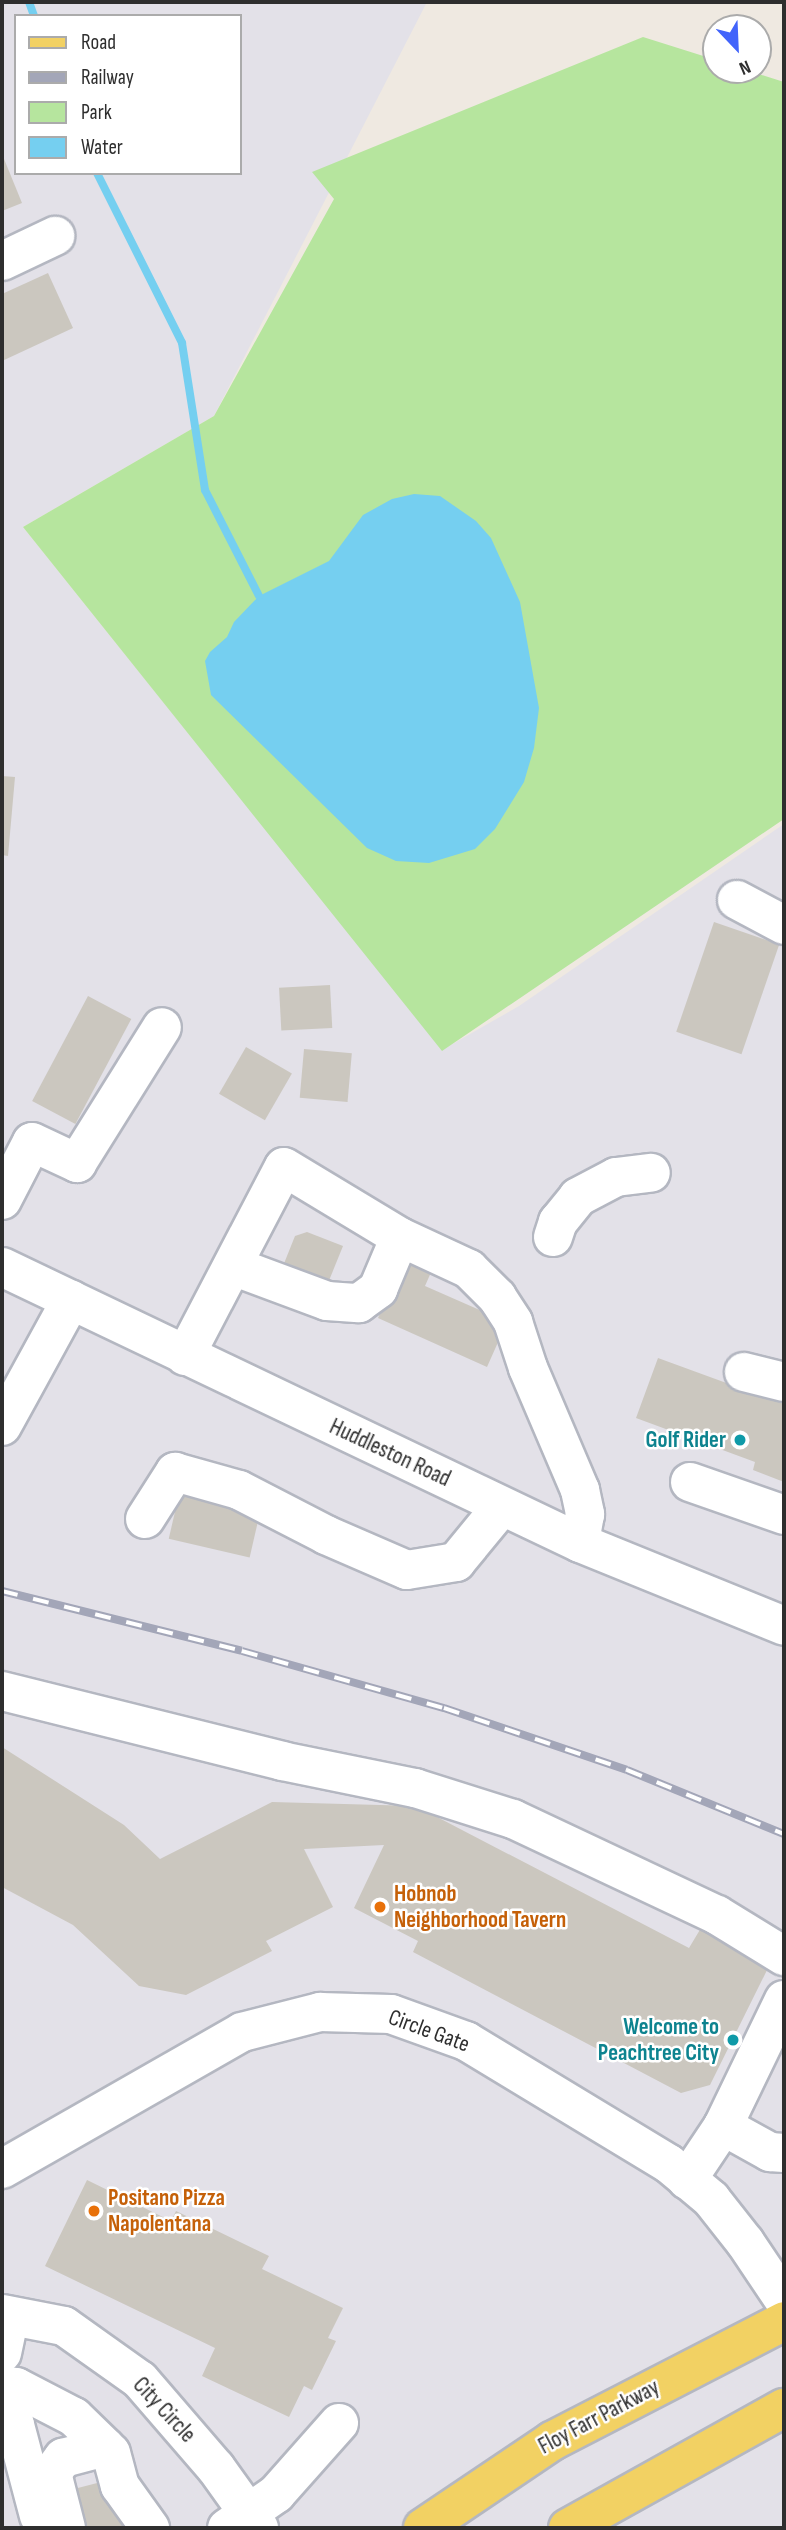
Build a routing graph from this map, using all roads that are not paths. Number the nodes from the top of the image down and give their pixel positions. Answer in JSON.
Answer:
{"nodes":[{"id":1,"x":55,"y":236,"type":"dead end"},
{"id":2,"x":2,"y":261,"type":"edge"},
{"id":3,"x":737,"y":900,"type":"dead end"},
{"id":4,"x":784,"y":925,"type":"edge"},
{"id":5,"x":162,"y":1027,"type":"dead end"},
{"id":6,"x":651,"y":1173,"type":"dead end"},
{"id":7,"x":2,"y":1200,"type":"edge"},
{"id":8,"x":400,"y":1237,"type":"junction"},
{"id":9,"x":553,"y":1237,"type":"dead end"},
{"id":10,"x":233,"y":1266,"type":"junction"},
{"id":11,"x":2,"y":1267,"type":"edge"},
{"id":12,"x":71,"y":1300,"type":"junction"},
{"id":13,"x":185,"y":1356,"type":"junction"},
{"id":14,"x":744,"y":1372,"type":"dead end"},
{"id":15,"x":784,"y":1381,"type":"edge"},
{"id":16,"x":7,"y":1404,"type":"edge"},
{"id":17,"x":690,"y":1482,"type":"dead end"},
{"id":18,"x":502,"y":1506,"type":"junction"},
{"id":19,"x":784,"y":1515,"type":"edge"},
{"id":20,"x":145,"y":1519,"type":"dead end"},
{"id":21,"x":580,"y":1543,"type":"junction"},
{"id":22,"x":784,"y":1626,"type":"edge"},
{"id":23,"x":2,"y":1691,"type":"edge"},
{"id":24,"x":784,"y":1956,"type":"edge"},
{"id":25,"x":784,"y":2000,"type":"edge"},
{"id":26,"x":723,"y":2126,"type":"junction"},
{"id":27,"x":784,"y":2153,"type":"edge"},
{"id":28,"x":2,"y":2169,"type":"edge"},
{"id":29,"x":687,"y":2180,"type":"junction"},
{"id":30,"x":784,"y":2300,"type":"edge"},
{"id":31,"x":6,"y":2315,"type":"edge"},
{"id":32,"x":784,"y":2321,"type":"edge"},
{"id":33,"x":2,"y":2353,"type":"edge"},
{"id":34,"x":4,"y":2402,"type":"edge"},
{"id":35,"x":784,"y":2409,"type":"edge"},
{"id":36,"x":340,"y":2423,"type":"dead end"},
{"id":37,"x":105,"y":2447,"type":"junction"},
{"id":38,"x":245,"y":2523,"type":"edge"},
{"id":39,"x":42,"y":2528,"type":"edge"},
{"id":40,"x":66,"y":2528,"type":"edge"},
{"id":41,"x":150,"y":2528,"type":"edge"},
{"id":42,"x":424,"y":2528,"type":"edge"},
{"id":43,"x":568,"y":2528,"type":"edge"}],
"edges":[{"from":1,"to":2,"type":"street"},
{"from":3,"to":4,"type":"street"},
{"from":5,"to":7,"type":"street"},
{"from":6,"to":9,"type":"street"},
{"from":8,"to":10,"type":"street"},
{"from":8,"to":10,"type":"street"},
{"from":8,"to":21,"type":"street"},
{"from":10,"to":13,"type":"street"},
{"from":11,"to":12,"type":"street","name":"Huddleston Road"},
{"from":12,"to":13,"type":"street","name":"Huddleston Road"},
{"from":12,"to":16,"type":"street"},
{"from":13,"to":18,"type":"street","name":"Huddleston Road"},
{"from":14,"to":15,"type":"street"},
{"from":17,"to":19,"type":"street"},
{"from":18,"to":20,"type":"street"},
{"from":18,"to":21,"type":"street","name":"Huddleston Road"},
{"from":21,"to":22,"type":"street","name":"Huddleston Road"},
{"from":23,"to":24,"type":"street"},
{"from":25,"to":26,"type":"street"},
{"from":26,"to":27,"type":"street"},
{"from":26,"to":29,"type":"street"},
{"from":28,"to":29,"type":"street","name":"Circle Gate"},
{"from":29,"to":30,"type":"street","name":"Circle Gate"},
{"from":31,"to":33,"type":"street"},
{"from":31,"to":38,"type":"street","name":"City Circle"},
{"from":32,"to":42,"type":"main road","name":"Floy Farr Parkway"},
{"from":34,"to":37,"type":"street"},
{"from":34,"to":39,"type":"street"},
{"from":35,"to":43,"type":"main road"},
{"from":36,"to":38,"type":"street"},
{"from":37,"to":40,"type":"street"},
{"from":37,"to":41,"type":"street"}]}
